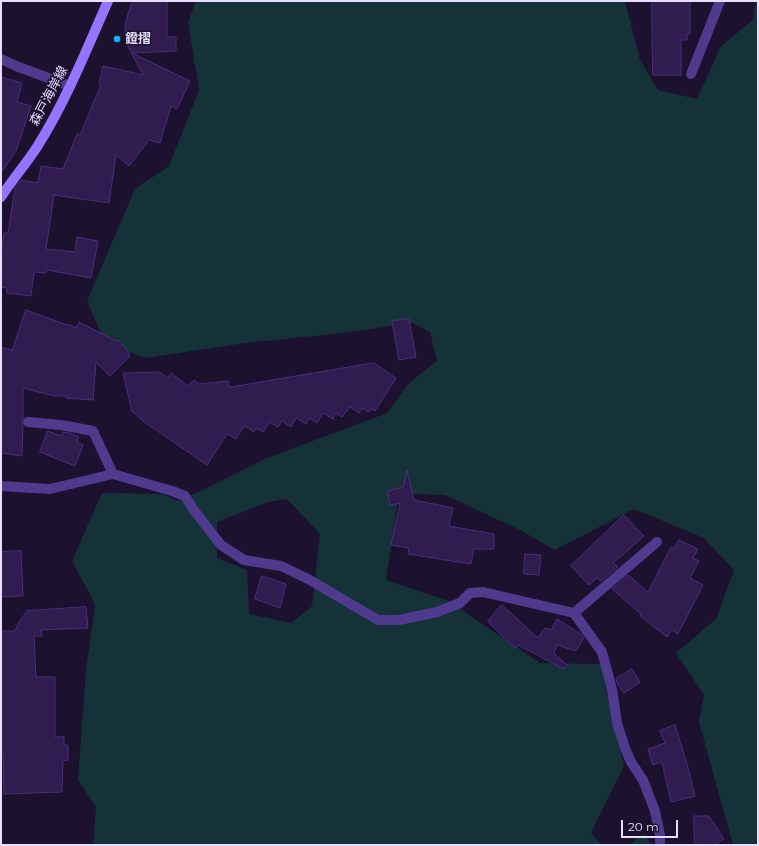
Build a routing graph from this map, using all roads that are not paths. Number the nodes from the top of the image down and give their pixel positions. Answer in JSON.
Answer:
{"nodes":[{"id":1,"x":108,"y":1,"type":"edge"},
{"id":2,"x":720,"y":1,"type":"edge"},
{"id":3,"x":1,"y":58,"type":"edge"},
{"id":4,"x":691,"y":74,"type":"dead end"},
{"id":5,"x":70,"y":86,"type":"junction"},
{"id":6,"x":1,"y":197,"type":"edge"},
{"id":7,"x":28,"y":422,"type":"dead end"},
{"id":8,"x":113,"y":474,"type":"junction"},
{"id":9,"x":1,"y":486,"type":"edge"},
{"id":10,"x":657,"y":542,"type":"dead end"},
{"id":11,"x":574,"y":613,"type":"junction"},
{"id":12,"x":660,"y":845,"type":"edge"}],
"edges":[{"from":1,"to":5,"type":"main road","name":"森戸海岸線"},
{"from":2,"to":4,"type":"street"},
{"from":3,"to":5,"type":"street"},
{"from":5,"to":6,"type":"main road","name":"森戸海岸線"},
{"from":7,"to":8,"type":"street"},
{"from":8,"to":9,"type":"street"},
{"from":8,"to":11,"type":"street"},
{"from":10,"to":11,"type":"street"},
{"from":11,"to":12,"type":"street"}]}
